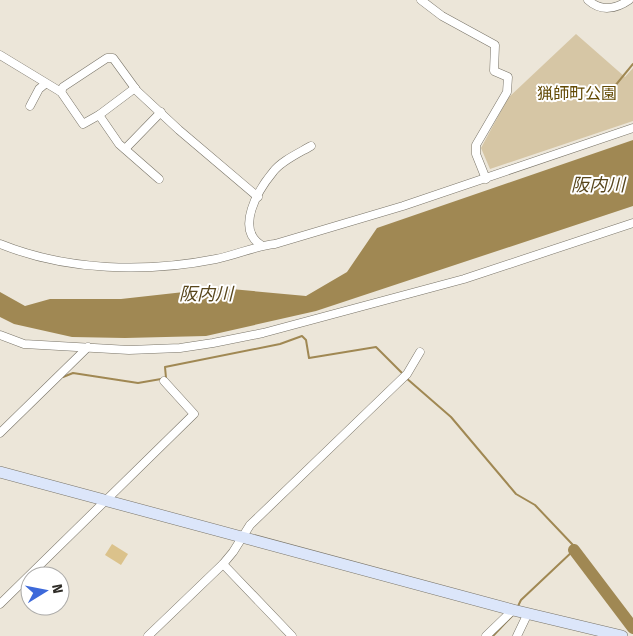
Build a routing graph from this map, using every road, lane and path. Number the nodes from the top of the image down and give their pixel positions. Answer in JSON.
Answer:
{"nodes":[{"id":1,"x":421,"y":0,"type":"edge"},
{"id":2,"x":588,"y":0,"type":"edge"},
{"id":3,"x":629,"y":0,"type":"edge"},
{"id":4,"x":0,"y":54,"type":"edge"},
{"id":5,"x":45,"y":84,"type":"junction"},
{"id":6,"x":135,"y":88,"type":"junction"},
{"id":7,"x":60,"y":92,"type":"junction"},
{"id":8,"x":30,"y":106,"type":"dead end"},
{"id":9,"x":161,"y":112,"type":"junction"},
{"id":10,"x":99,"y":115,"type":"junction"},
{"id":11,"x":633,"y":128,"type":"edge"},
{"id":12,"x":311,"y":146,"type":"dead end"},
{"id":13,"x":125,"y":149,"type":"junction"},
{"id":14,"x":159,"y":179,"type":"dead end"},
{"id":15,"x":486,"y":179,"type":"junction"},
{"id":16,"x":258,"y":197,"type":"junction"},
{"id":17,"x":633,"y":224,"type":"edge"},
{"id":18,"x":0,"y":244,"type":"edge"},
{"id":19,"x":261,"y":245,"type":"junction"},
{"id":20,"x":0,"y":335,"type":"edge"},
{"id":21,"x":88,"y":347,"type":"junction"},
{"id":22,"x":420,"y":352,"type":"dead end"},
{"id":23,"x":164,"y":381,"type":"dead end"},
{"id":24,"x":0,"y":433,"type":"edge"},
{"id":25,"x":0,"y":472,"type":"edge"},
{"id":26,"x":108,"y":500,"type":"junction"},
{"id":27,"x":241,"y":538,"type":"junction"},
{"id":28,"x":223,"y":564,"type":"junction"},
{"id":29,"x":0,"y":604,"type":"edge"},
{"id":30,"x":513,"y":610,"type":"junction"},
{"id":31,"x":528,"y":613,"type":"junction"},
{"id":32,"x":148,"y":636,"type":"edge"},
{"id":33,"x":292,"y":636,"type":"edge"},
{"id":34,"x":486,"y":636,"type":"edge"},
{"id":35,"x":516,"y":636,"type":"edge"},
{"id":36,"x":622,"y":636,"type":"edge"}],
"edges":[{"from":1,"to":15,"type":"street"},
{"from":2,"to":3,"type":"street"},
{"from":4,"to":5,"type":"street"},
{"from":5,"to":7,"type":"street"},
{"from":5,"to":8,"type":"street"},
{"from":6,"to":7,"type":"street"},
{"from":6,"to":9,"type":"street"},
{"from":6,"to":10,"type":"street"},
{"from":7,"to":10,"type":"street"},
{"from":9,"to":13,"type":"street"},
{"from":9,"to":16,"type":"street"},
{"from":10,"to":13,"type":"street"},
{"from":11,"to":15,"type":"street"},
{"from":12,"to":16,"type":"street"},
{"from":13,"to":14,"type":"street"},
{"from":15,"to":19,"type":"street"},
{"from":16,"to":19,"type":"street"},
{"from":17,"to":21,"type":"street"},
{"from":18,"to":19,"type":"street"},
{"from":20,"to":21,"type":"street"},
{"from":21,"to":24,"type":"street"},
{"from":22,"to":27,"type":"street"},
{"from":23,"to":26,"type":"street"},
{"from":25,"to":26,"type":"street"},
{"from":26,"to":27,"type":"street"},
{"from":26,"to":29,"type":"street"},
{"from":27,"to":28,"type":"street"},
{"from":27,"to":30,"type":"street"},
{"from":28,"to":32,"type":"street"},
{"from":28,"to":33,"type":"street"},
{"from":30,"to":31,"type":"street"},
{"from":30,"to":34,"type":"street"},
{"from":31,"to":35,"type":"street"},
{"from":31,"to":36,"type":"street"}]}
